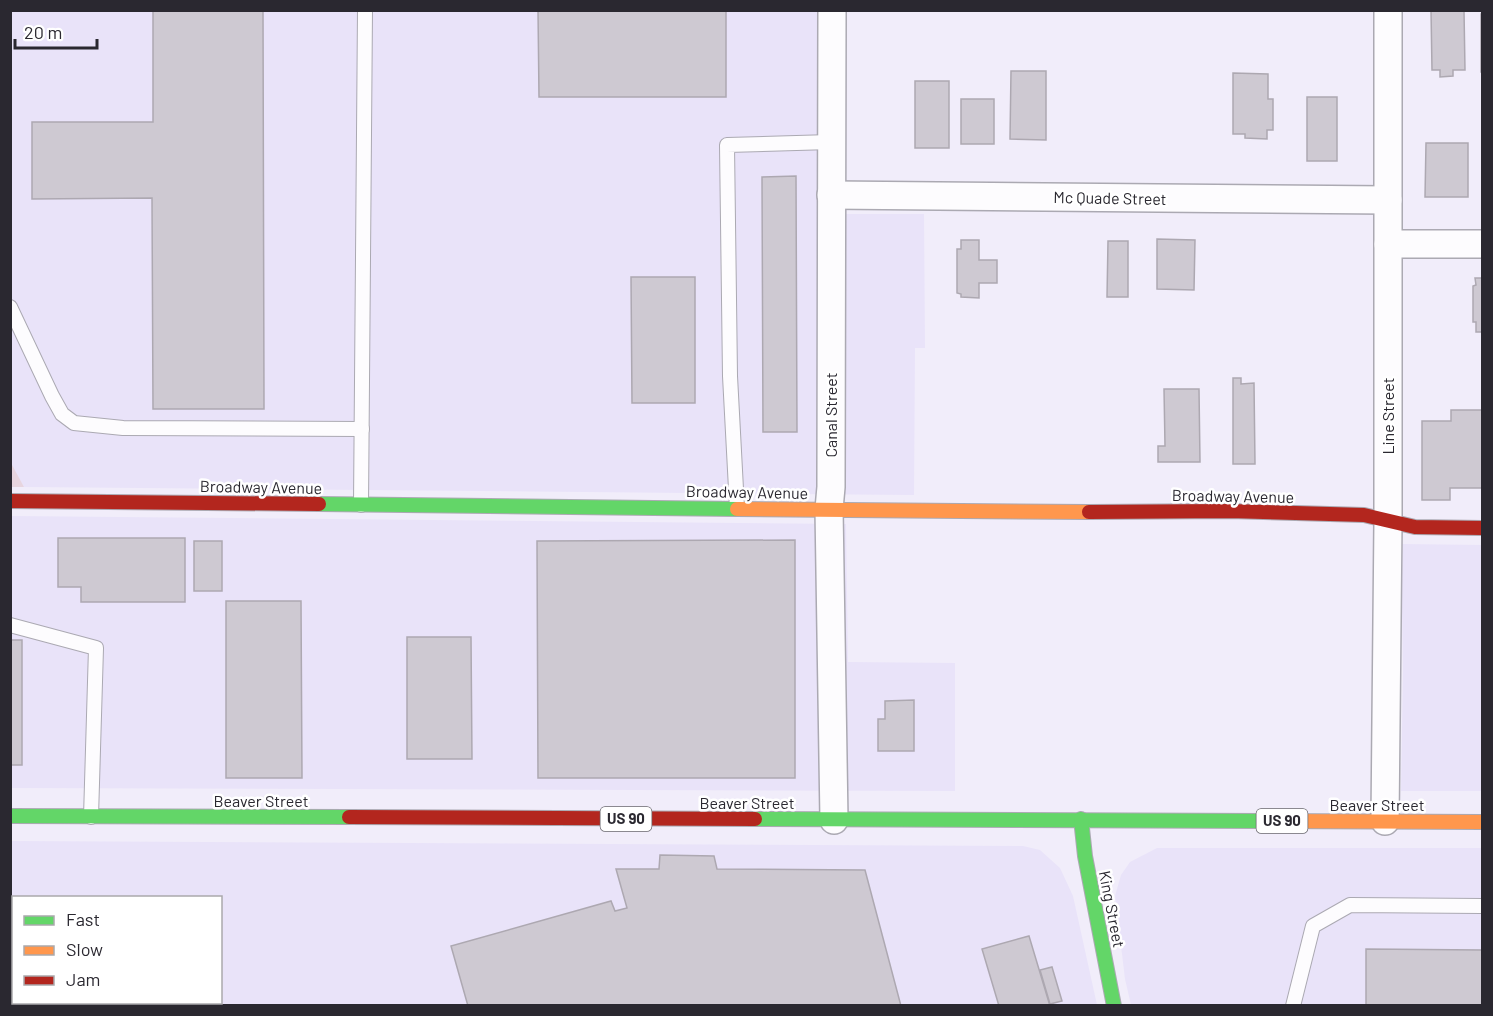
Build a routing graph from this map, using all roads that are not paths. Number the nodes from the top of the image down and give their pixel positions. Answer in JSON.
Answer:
{"nodes":[{"id":1,"x":365,"y":10,"type":"edge"},
{"id":2,"x":832,"y":10,"type":"edge"},
{"id":3,"x":1388,"y":10,"type":"edge"},
{"id":4,"x":831,"y":142,"type":"junction"},
{"id":5,"x":831,"y":195,"type":"junction"},
{"id":6,"x":1388,"y":201,"type":"junction"},
{"id":7,"x":1388,"y":243,"type":"junction"},
{"id":8,"x":1482,"y":244,"type":"edge"},
{"id":9,"x":10,"y":307,"type":"edge"},
{"id":10,"x":362,"y":429,"type":"junction"},
{"id":11,"x":10,"y":501,"type":"edge"},
{"id":12,"x":362,"y":505,"type":"junction"},
{"id":13,"x":737,"y":508,"type":"junction"},
{"id":14,"x":829,"y":509,"type":"junction"},
{"id":15,"x":1388,"y":521,"type":"junction"},
{"id":16,"x":1482,"y":528,"type":"edge"},
{"id":17,"x":10,"y":626,"type":"edge"},
{"id":18,"x":10,"y":816,"type":"edge"},
{"id":19,"x":91,"y":817,"type":"junction"},
{"id":20,"x":1082,"y":819,"type":"junction"},
{"id":21,"x":834,"y":820,"type":"junction"},
{"id":22,"x":1385,"y":822,"type":"junction"},
{"id":23,"x":1482,"y":822,"type":"edge"},
{"id":24,"x":1482,"y":906,"type":"edge"},
{"id":25,"x":1114,"y":1005,"type":"edge"},
{"id":26,"x":1293,"y":1005,"type":"edge"}],
"edges":[{"from":1,"to":10,"type":"lane"},
{"from":2,"to":4,"type":"street","name":"Canal Street"},
{"from":3,"to":6,"type":"street","name":"Line Street"},
{"from":4,"to":5,"type":"street","name":"Canal Street"},
{"from":4,"to":13,"type":"lane"},
{"from":5,"to":6,"type":"street","name":"Mc Quade Street"},
{"from":5,"to":14,"type":"street","name":"Canal Street"},
{"from":6,"to":7,"type":"street","name":"Line Street"},
{"from":7,"to":8,"type":"street"},
{"from":7,"to":15,"type":"street","name":"Line Street"},
{"from":9,"to":10,"type":"lane"},
{"from":10,"to":12,"type":"lane"},
{"from":11,"to":12,"type":"street","name":"Broadway Avenue"},
{"from":12,"to":13,"type":"street","name":"Broadway Avenue"},
{"from":13,"to":14,"type":"street","name":"Broadway Avenue"},
{"from":14,"to":15,"type":"street","name":"Broadway Avenue"},
{"from":14,"to":21,"type":"street","name":"Canal Street"},
{"from":15,"to":16,"type":"street","name":"Broadway Avenue"},
{"from":15,"to":22,"type":"street","name":"Line Street"},
{"from":17,"to":19,"type":"lane"},
{"from":18,"to":19,"type":"street","name":"Beaver Street","number":"US 90"},
{"from":19,"to":21,"type":"street","name":"Beaver Street","number":"US 90"},
{"from":20,"to":21,"type":"street","name":"Beaver Street","number":"US 90"},
{"from":20,"to":22,"type":"street","name":"Beaver Street","number":"US 90"},
{"from":20,"to":25,"type":"street","name":"King Street"},
{"from":22,"to":23,"type":"street","name":"Beaver Street","number":"US 90"},
{"from":24,"to":26,"type":"lane"}]}
